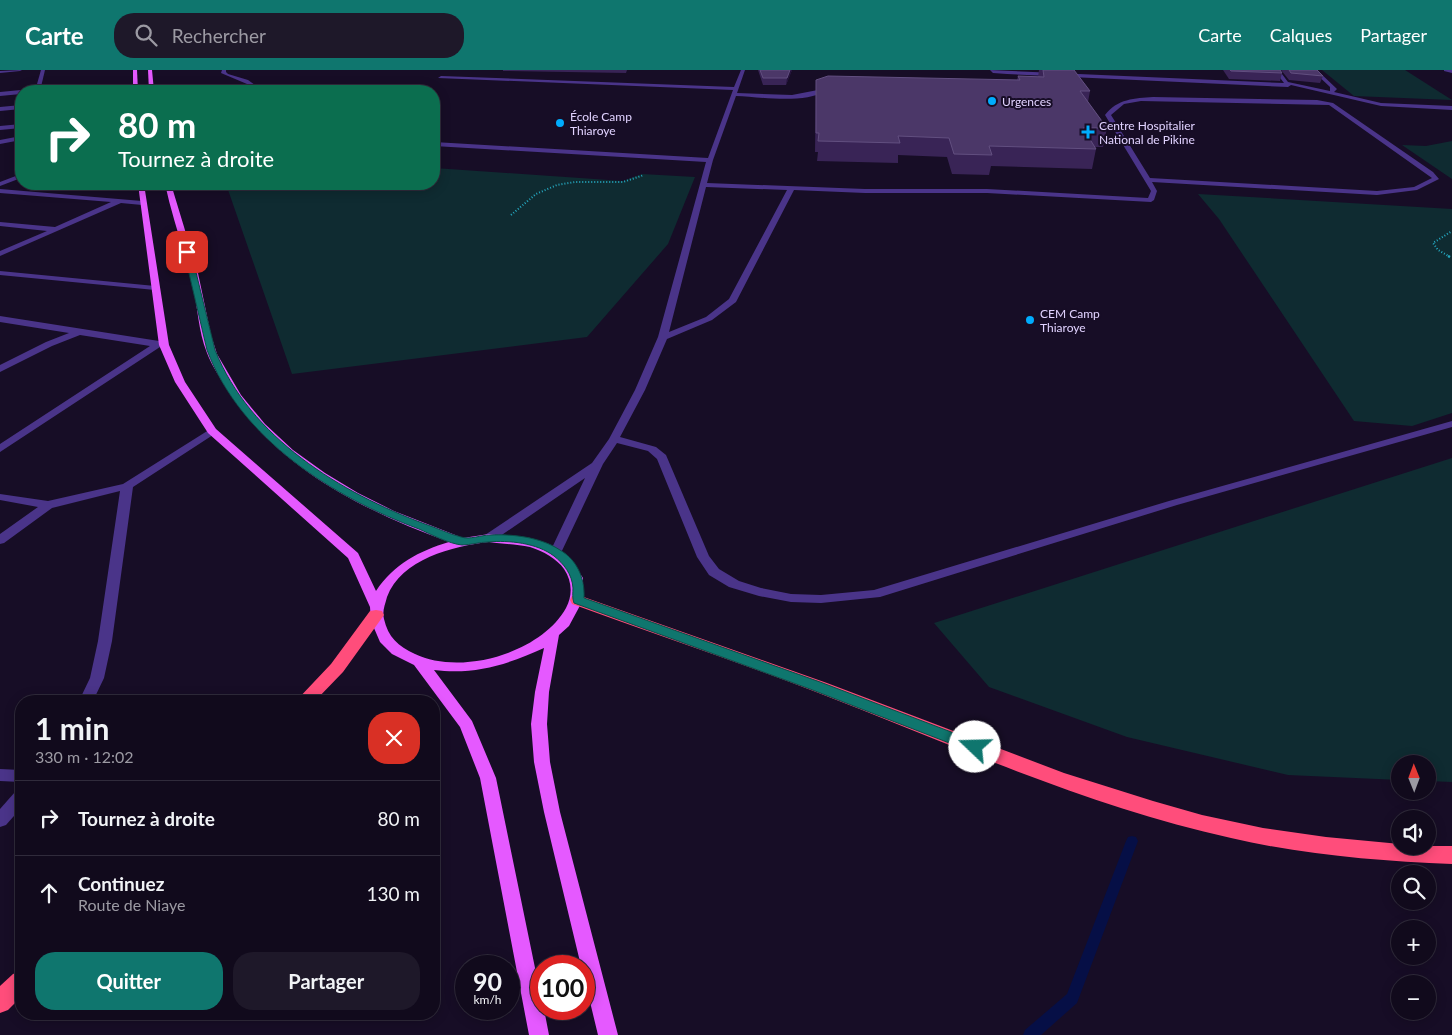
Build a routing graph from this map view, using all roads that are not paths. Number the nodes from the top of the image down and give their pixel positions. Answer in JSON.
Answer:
{"nodes":[{"id":1,"x":20,"y":70,"type":"edge"},
{"id":2,"x":43,"y":70,"type":"edge"},
{"id":3,"x":135,"y":70,"type":"edge"},
{"id":4,"x":150,"y":70,"type":"edge"},
{"id":5,"x":224,"y":70,"type":"edge"},
{"id":6,"x":743,"y":70,"type":"edge"},
{"id":7,"x":992,"y":70,"type":"edge"},
{"id":8,"x":1276,"y":70,"type":"edge"},
{"id":9,"x":1314,"y":70,"type":"edge"},
{"id":10,"x":1446,"y":70,"type":"edge"},
{"id":11,"x":0,"y":72,"type":"edge"},
{"id":12,"x":1452,"y":72,"type":"edge"},
{"id":13,"x":441,"y":78,"type":"dead end"},
{"id":14,"x":1288,"y":83,"type":"junction"},
{"id":15,"x":37,"y":85,"type":"edge"},
{"id":16,"x":136,"y":85,"type":"edge"},
{"id":17,"x":151,"y":85,"type":"edge"},
{"id":18,"x":252,"y":85,"type":"edge"},
{"id":19,"x":746,"y":86,"type":"dead end"},
{"id":20,"x":802,"y":88,"type":"dead end"},
{"id":21,"x":735,"y":90,"type":"junction"},
{"id":22,"x":1332,"y":92,"type":"junction"},
{"id":23,"x":15,"y":93,"type":"edge"},
{"id":24,"x":0,"y":94,"type":"edge"},
{"id":25,"x":15,"y":108,"type":"edge"},
{"id":26,"x":1452,"y":108,"type":"edge"},
{"id":27,"x":0,"y":109,"type":"edge"},
{"id":28,"x":15,"y":127,"type":"edge"},
{"id":29,"x":0,"y":128,"type":"edge"},
{"id":30,"x":15,"y":139,"type":"edge"},
{"id":31,"x":0,"y":142,"type":"edge"},
{"id":32,"x":440,"y":144,"type":"edge"},
{"id":33,"x":710,"y":160,"type":"junction"},
{"id":34,"x":15,"y":178,"type":"edge"},
{"id":35,"x":1147,"y":180,"type":"junction"},
{"id":36,"x":0,"y":184,"type":"edge"},
{"id":37,"x":704,"y":185,"type":"junction"},
{"id":38,"x":792,"y":188,"type":"junction"},
{"id":39,"x":141,"y":190,"type":"edge"},
{"id":40,"x":170,"y":190,"type":"edge"},
{"id":41,"x":0,"y":191,"type":"edge"},
{"id":42,"x":120,"y":201,"type":"junction"},
{"id":43,"x":142,"y":203,"type":"junction"},
{"id":44,"x":0,"y":224,"type":"edge"},
{"id":45,"x":55,"y":229,"type":"junction"},
{"id":46,"x":0,"y":254,"type":"edge"},
{"id":47,"x":0,"y":273,"type":"edge"},
{"id":48,"x":155,"y":288,"type":"junction"},
{"id":49,"x":0,"y":319,"type":"edge"},
{"id":50,"x":80,"y":331,"type":"junction"},
{"id":51,"x":663,"y":338,"type":"junction"},
{"id":52,"x":162,"y":345,"type":"junction"},
{"id":53,"x":0,"y":369,"type":"edge"},
{"id":54,"x":1452,"y":424,"type":"edge"},
{"id":55,"x":212,"y":431,"type":"junction"},
{"id":56,"x":614,"y":439,"type":"junction"},
{"id":57,"x":0,"y":449,"type":"edge"},
{"id":58,"x":597,"y":464,"type":"junction"},
{"id":59,"x":127,"y":486,"type":"junction"},
{"id":60,"x":0,"y":497,"type":"edge"},
{"id":61,"x":48,"y":505,"type":"junction"},
{"id":62,"x":489,"y":538,"type":"junction"},
{"id":63,"x":0,"y":540,"type":"edge"},
{"id":64,"x":462,"y":542,"type":"junction"},
{"id":65,"x":556,"y":552,"type":"junction"},
{"id":66,"x":578,"y":600,"type":"junction"},
{"id":67,"x":376,"y":611,"type":"junction"},
{"id":68,"x":553,"y":636,"type":"junction"},
{"id":69,"x":420,"y":662,"type":"junction"},
{"id":70,"x":89,"y":695,"type":"edge"},
{"id":71,"x":311,"y":695,"type":"edge"},
{"id":72,"x":0,"y":775,"type":"edge"},
{"id":73,"x":15,"y":776,"type":"edge"},
{"id":74,"x":15,"y":804,"type":"edge"},
{"id":75,"x":0,"y":820,"type":"edge"},
{"id":76,"x":1452,"y":855,"type":"edge"},
{"id":77,"x":15,"y":988,"type":"edge"},
{"id":78,"x":0,"y":1002,"type":"edge"},
{"id":79,"x":539,"y":1035,"type":"edge"},
{"id":80,"x":608,"y":1035,"type":"edge"}],
"edges":[{"from":1,"to":11,"type":"street"},
{"from":2,"to":15,"type":"street"},
{"from":3,"to":16,"type":"main road"},
{"from":4,"to":17,"type":"main road"},
{"from":5,"to":18,"type":"street"},
{"from":6,"to":21,"type":"street"},
{"from":7,"to":14,"type":"street"},
{"from":8,"to":14,"type":"street"},
{"from":9,"to":22,"type":"street"},
{"from":10,"to":12,"type":"street"},
{"from":13,"to":21,"type":"street"},
{"from":14,"to":22,"type":"street"},
{"from":19,"to":21,"type":"street"},
{"from":20,"to":21,"type":"street"},
{"from":21,"to":33,"type":"street"},
{"from":22,"to":26,"type":"street"},
{"from":23,"to":24,"type":"street"},
{"from":25,"to":27,"type":"street"},
{"from":28,"to":29,"type":"street"},
{"from":30,"to":31,"type":"street"},
{"from":32,"to":33,"type":"street"},
{"from":33,"to":37,"type":"street"},
{"from":34,"to":36,"type":"street"},
{"from":35,"to":35,"type":"street"},
{"from":35,"to":38,"type":"street"},
{"from":37,"to":38,"type":"street"},
{"from":37,"to":51,"type":"street"},
{"from":38,"to":51,"type":"street"},
{"from":39,"to":43,"type":"main road"},
{"from":40,"to":64,"type":"main road"},
{"from":41,"to":42,"type":"street"},
{"from":42,"to":43,"type":"street"},
{"from":42,"to":45,"type":"street"},
{"from":43,"to":48,"type":"main road"},
{"from":44,"to":45,"type":"street"},
{"from":45,"to":46,"type":"street"},
{"from":47,"to":48,"type":"street"},
{"from":48,"to":52,"type":"main road"},
{"from":49,"to":50,"type":"street"},
{"from":50,"to":52,"type":"street"},
{"from":50,"to":53,"type":"street"},
{"from":51,"to":56,"type":"street"},
{"from":52,"to":55,"type":"main road"},
{"from":52,"to":57,"type":"street"},
{"from":54,"to":56,"type":"street"},
{"from":55,"to":59,"type":"street"},
{"from":55,"to":67,"type":"main road"},
{"from":56,"to":58,"type":"street"},
{"from":58,"to":62,"type":"street"},
{"from":58,"to":65,"type":"street"},
{"from":59,"to":61,"type":"street"},
{"from":59,"to":70,"type":"street"},
{"from":60,"to":61,"type":"street"},
{"from":61,"to":63,"type":"street"},
{"from":62,"to":64,"type":"main road"},
{"from":62,"to":65,"type":"main road"},
{"from":64,"to":67,"type":"main road"},
{"from":65,"to":66,"type":"main road"},
{"from":66,"to":68,"type":"main road"},
{"from":66,"to":76,"type":"highway"},
{"from":67,"to":69,"type":"main road"},
{"from":67,"to":71,"type":"highway"},
{"from":68,"to":69,"type":"main road"},
{"from":68,"to":80,"type":"main road"},
{"from":69,"to":79,"type":"main road"},
{"from":72,"to":73,"type":"street"},
{"from":74,"to":75,"type":"street"},
{"from":77,"to":78,"type":"highway"}]}
